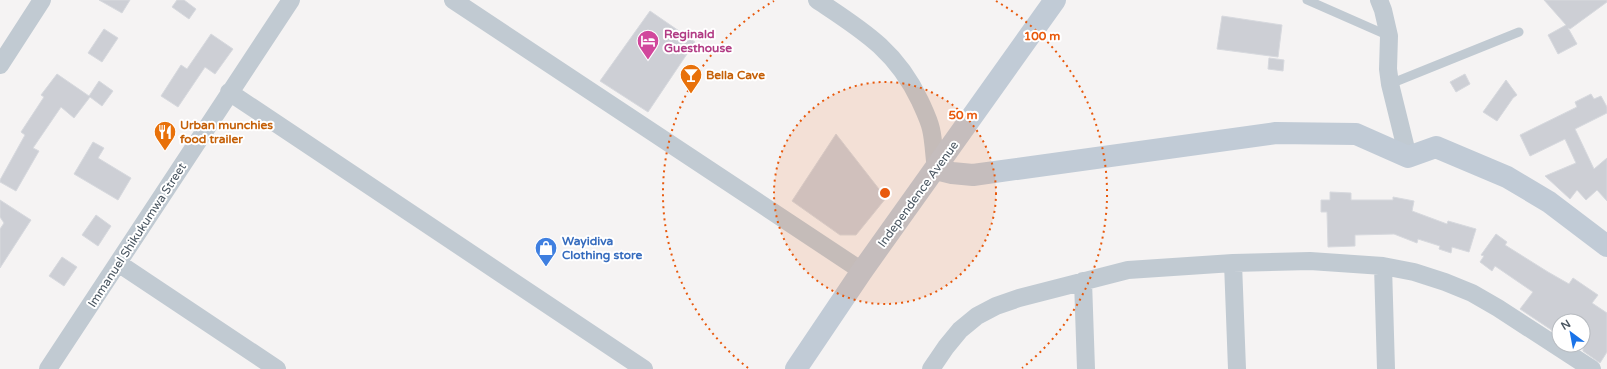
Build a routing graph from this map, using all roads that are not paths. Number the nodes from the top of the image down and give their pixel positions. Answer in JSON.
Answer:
{"nodes":[{"id":1,"x":42,"y":0,"type":"edge"},
{"id":2,"x":291,"y":0,"type":"edge"},
{"id":3,"x":453,"y":0,"type":"edge"},
{"id":4,"x":817,"y":0,"type":"edge"},
{"id":5,"x":1055,"y":0,"type":"edge"},
{"id":6,"x":1307,"y":0,"type":"edge"},
{"id":7,"x":1379,"y":0,"type":"edge"},
{"id":8,"x":1519,"y":32,"type":"dead end"},
{"id":9,"x":1389,"y":36,"type":"junction"},
{"id":10,"x":0,"y":65,"type":"edge"},
{"id":11,"x":1390,"y":84,"type":"junction"},
{"id":12,"x":229,"y":92,"type":"junction"},
{"id":13,"x":1408,"y":157,"type":"junction"},
{"id":14,"x":936,"y":169,"type":"junction"},
{"id":15,"x":1607,"y":246,"type":"edge"},
{"id":16,"x":118,"y":263,"type":"junction"},
{"id":17,"x":1233,"y":263,"type":"junction"},
{"id":18,"x":1382,"y":266,"type":"junction"},
{"id":19,"x":862,"y":272,"type":"junction"},
{"id":20,"x":1083,"y":281,"type":"junction"},
{"id":21,"x":48,"y":369,"type":"edge"},
{"id":22,"x":277,"y":369,"type":"edge"},
{"id":23,"x":644,"y":369,"type":"edge"},
{"id":24,"x":796,"y":369,"type":"edge"},
{"id":25,"x":931,"y":369,"type":"edge"},
{"id":26,"x":1086,"y":369,"type":"edge"},
{"id":27,"x":1236,"y":369,"type":"edge"},
{"id":28,"x":1386,"y":369,"type":"edge"},
{"id":29,"x":1592,"y":369,"type":"edge"}],
"edges":[{"from":1,"to":10,"type":"street"},
{"from":2,"to":12,"type":"street","name":"Immanuel Shikukumwa Street"},
{"from":3,"to":19,"type":"street"},
{"from":4,"to":14,"type":"street"},
{"from":5,"to":14,"type":"street","name":"Independence Avenue"},
{"from":6,"to":9,"type":"lane"},
{"from":7,"to":9,"type":"street"},
{"from":8,"to":11,"type":"lane"},
{"from":9,"to":11,"type":"street"},
{"from":11,"to":13,"type":"street"},
{"from":12,"to":16,"type":"street","name":"Immanuel Shikukumwa Street"},
{"from":12,"to":23,"type":"street"},
{"from":13,"to":14,"type":"street"},
{"from":13,"to":15,"type":"street"},
{"from":14,"to":19,"type":"street","name":"Independence Avenue"},
{"from":16,"to":21,"type":"street","name":"Immanuel Shikukumwa Street"},
{"from":16,"to":22,"type":"street"},
{"from":17,"to":18,"type":"street"},
{"from":17,"to":20,"type":"street"},
{"from":17,"to":27,"type":"street"},
{"from":18,"to":28,"type":"street"},
{"from":18,"to":29,"type":"street"},
{"from":19,"to":24,"type":"street","name":"Independence Avenue"},
{"from":20,"to":25,"type":"street"},
{"from":20,"to":26,"type":"street"}]}
